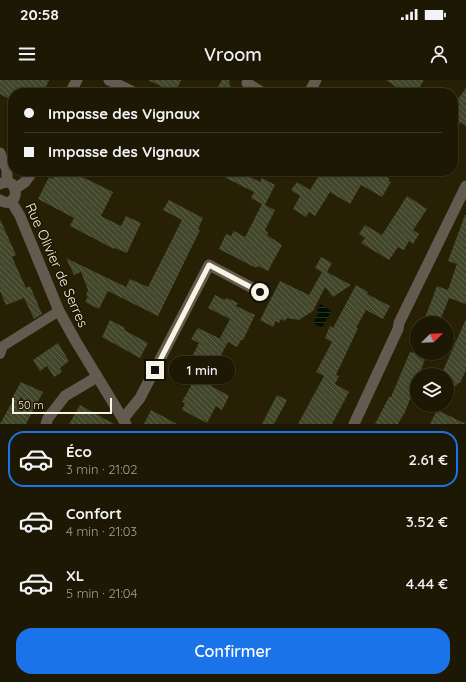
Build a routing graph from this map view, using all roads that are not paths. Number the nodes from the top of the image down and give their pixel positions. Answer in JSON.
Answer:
{"nodes":[{"id":1,"x":109,"y":80,"type":"edge"},
{"id":2,"x":247,"y":83,"type":"dead end"},
{"id":3,"x":125,"y":88,"type":"edge"},
{"id":4,"x":255,"y":88,"type":"edge"},
{"id":5,"x":0,"y":153,"type":"edge"},
{"id":6,"x":29,"y":176,"type":"edge"},
{"id":7,"x":7,"y":185,"type":"edge"},
{"id":8,"x":466,"y":186,"type":"edge"},
{"id":9,"x":0,"y":200,"type":"edge"},
{"id":10,"x":11,"y":201,"type":"junction"},
{"id":11,"x":260,"y":292,"type":"dead end"},
{"id":12,"x":59,"y":311,"type":"junction"},
{"id":13,"x":1,"y":345,"type":"edge"},
{"id":14,"x":97,"y":377,"type":"junction"},
{"id":15,"x":125,"y":421,"type":"edge"},
{"id":16,"x":46,"y":424,"type":"edge"},
{"id":17,"x":354,"y":424,"type":"edge"}],
"edges":[{"from":1,"to":3,"type":"street"},
{"from":2,"to":4,"type":"street"},
{"from":5,"to":7,"type":"street"},
{"from":6,"to":7,"type":"street"},
{"from":7,"to":10,"type":"street"},
{"from":8,"to":17,"type":"street"},
{"from":9,"to":10,"type":"street"},
{"from":10,"to":12,"type":"street","name":"Rue Olivier de Serres"},
{"from":11,"to":15,"type":"street"},
{"from":12,"to":13,"type":"street"},
{"from":12,"to":14,"type":"street","name":"Rue Olivier de Serres"},
{"from":14,"to":15,"type":"street","name":"Rue Olivier de Serres"},
{"from":14,"to":16,"type":"street"}]}
